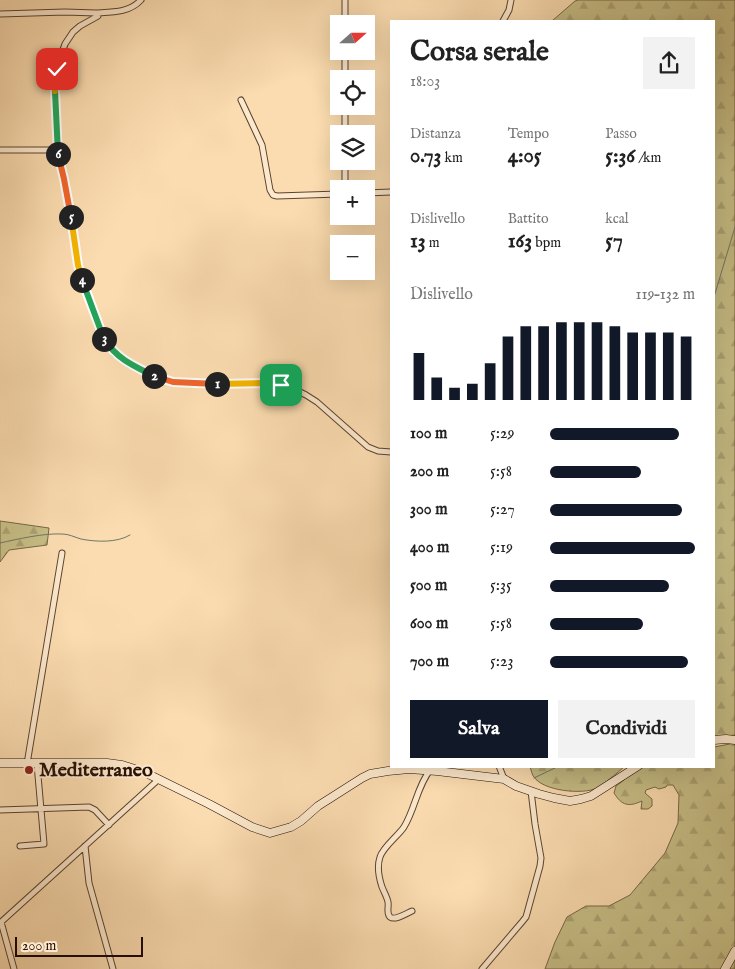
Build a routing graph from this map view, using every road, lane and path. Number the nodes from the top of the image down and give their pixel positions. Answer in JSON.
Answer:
{"nodes":[{"id":1,"x":142,"y":0,"type":"edge"},
{"id":2,"x":345,"y":0,"type":"edge"},
{"id":3,"x":511,"y":1,"type":"edge"},
{"id":4,"x":95,"y":13,"type":"junction"},
{"id":5,"x":0,"y":14,"type":"edge"},
{"id":6,"x":345,"y":15,"type":"edge"},
{"id":7,"x":503,"y":20,"type":"edge"},
{"id":8,"x":241,"y":100,"type":"dead end"},
{"id":9,"x":0,"y":150,"type":"edge"},
{"id":10,"x":58,"y":150,"type":"junction"},
{"id":11,"x":375,"y":192,"type":"edge"},
{"id":12,"x":390,"y":192,"type":"edge"},
{"id":13,"x":330,"y":194,"type":"edge"},
{"id":14,"x":390,"y":452,"type":"edge"},
{"id":15,"x":62,"y":553,"type":"dead end"},
{"id":16,"x":715,"y":740,"type":"edge"},
{"id":17,"x":735,"y":740,"type":"edge"},
{"id":18,"x":0,"y":763,"type":"edge"},
{"id":19,"x":27,"y":764,"type":"junction"},
{"id":20,"x":37,"y":764,"type":"junction"},
{"id":21,"x":499,"y":768,"type":"edge"},
{"id":22,"x":635,"y":768,"type":"edge"},
{"id":23,"x":430,"y":770,"type":"junction"},
{"id":24,"x":159,"y":779,"type":"junction"},
{"id":25,"x":504,"y":779,"type":"junction"},
{"id":26,"x":531,"y":791,"type":"junction"},
{"id":27,"x":41,"y":809,"type":"junction"},
{"id":28,"x":0,"y":810,"type":"edge"},
{"id":29,"x":108,"y":825,"type":"junction"},
{"id":30,"x":20,"y":846,"type":"dead end"},
{"id":31,"x":85,"y":846,"type":"junction"},
{"id":32,"x":412,"y":911,"type":"dead end"},
{"id":33,"x":0,"y":922,"type":"edge"},
{"id":34,"x":735,"y":951,"type":"edge"},
{"id":35,"x":14,"y":969,"type":"edge"},
{"id":36,"x":113,"y":969,"type":"edge"},
{"id":37,"x":482,"y":969,"type":"edge"},
{"id":38,"x":724,"y":969,"type":"edge"}],
"edges":[{"from":1,"to":4,"type":"street"},
{"from":2,"to":6,"type":"street"},
{"from":3,"to":7,"type":"street"},
{"from":4,"to":5,"type":"street"},
{"from":4,"to":10,"type":"street"},
{"from":8,"to":13,"type":"street"},
{"from":9,"to":10,"type":"street"},
{"from":10,"to":14,"type":"street"},
{"from":11,"to":12,"type":"street"},
{"from":15,"to":19,"type":"street"},
{"from":16,"to":17,"type":"main road"},
{"from":18,"to":19,"type":"main road"},
{"from":19,"to":20,"type":"main road"},
{"from":20,"to":24,"type":"main road"},
{"from":20,"to":27,"type":"street"},
{"from":21,"to":25,"type":"street"},
{"from":22,"to":26,"type":"main road"},
{"from":23,"to":24,"type":"main road"},
{"from":23,"to":25,"type":"main road"},
{"from":23,"to":32,"type":"street"},
{"from":24,"to":29,"type":"street"},
{"from":25,"to":26,"type":"main road"},
{"from":26,"to":37,"type":"street"},
{"from":27,"to":28,"type":"street"},
{"from":27,"to":29,"type":"street"},
{"from":27,"to":30,"type":"street"},
{"from":29,"to":31,"type":"street"},
{"from":31,"to":33,"type":"street"},
{"from":31,"to":36,"type":"street"},
{"from":33,"to":35,"type":"street"},
{"from":34,"to":38,"type":"main road"}]}
